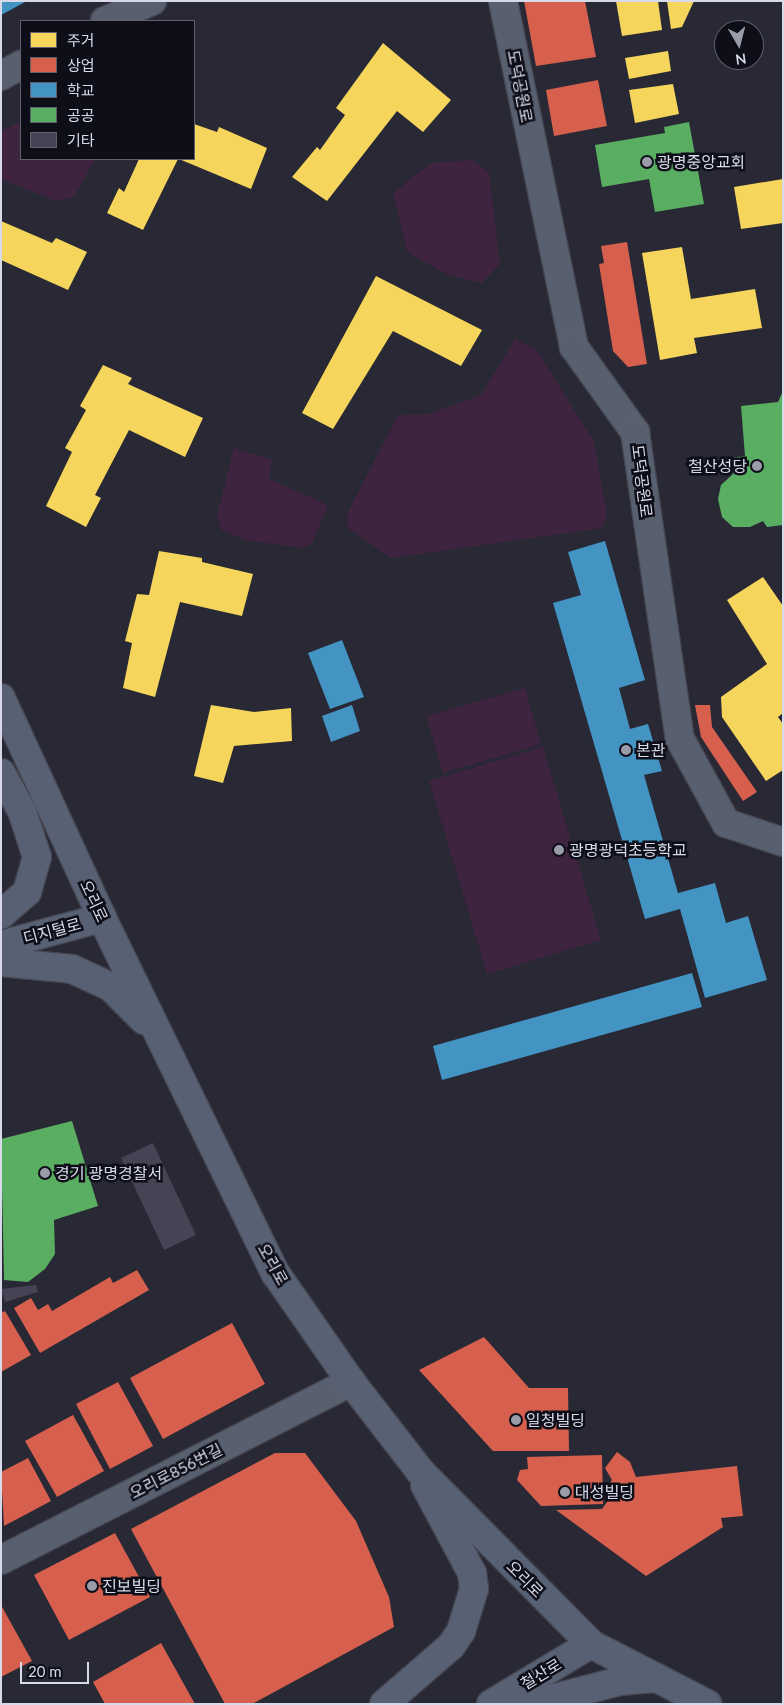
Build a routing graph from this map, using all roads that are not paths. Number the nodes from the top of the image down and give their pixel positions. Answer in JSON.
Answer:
{"nodes":[{"id":1,"x":503,"y":1,"type":"edge"},
{"id":2,"x":20,"y":66,"type":"edge"},
{"id":3,"x":1,"y":76,"type":"edge"},
{"id":4,"x":1,"y":698,"type":"edge"},
{"id":5,"x":1,"y":773,"type":"edge"},
{"id":6,"x":783,"y":842,"type":"edge"},
{"id":7,"x":1,"y":915,"type":"edge"},
{"id":8,"x":102,"y":918,"type":"junction"},
{"id":9,"x":1,"y":945,"type":"edge"},
{"id":10,"x":1,"y":962,"type":"edge"},
{"id":11,"x":159,"y":1036,"type":"junction"},
{"id":12,"x":351,"y":1382,"type":"junction"},
{"id":13,"x":420,"y":1471,"type":"junction"},
{"id":14,"x":1,"y":1560,"type":"edge"},
{"id":15,"x":591,"y":1644,"type":"junction"},
{"id":16,"x":657,"y":1678,"type":"junction"},
{"id":17,"x":384,"y":1704,"type":"edge"},
{"id":18,"x":491,"y":1704,"type":"edge"},
{"id":19,"x":532,"y":1704,"type":"edge"},
{"id":20,"x":707,"y":1704,"type":"edge"}],
"edges":[{"from":1,"to":6,"type":"street","name":"도덕공원로"},
{"from":2,"to":3,"type":"street"},
{"from":4,"to":8,"type":"main road","name":"오리로"},
{"from":5,"to":7,"type":"main road"},
{"from":8,"to":9,"type":"main road","name":"디지털로"},
{"from":8,"to":11,"type":"main road","name":"오리로"},
{"from":10,"to":11,"type":"main road"},
{"from":11,"to":12,"type":"main road","name":"오리로"},
{"from":12,"to":13,"type":"main road","name":"오리로"},
{"from":12,"to":14,"type":"street","name":"오리로856번길"},
{"from":13,"to":15,"type":"main road","name":"오리로"},
{"from":13,"to":17,"type":"main road"},
{"from":15,"to":16,"type":"main road","name":"오리로"},
{"from":15,"to":18,"type":"main road","name":"철산로"},
{"from":16,"to":19,"type":"main road"},
{"from":16,"to":20,"type":"main road","name":"오리로"}]}
